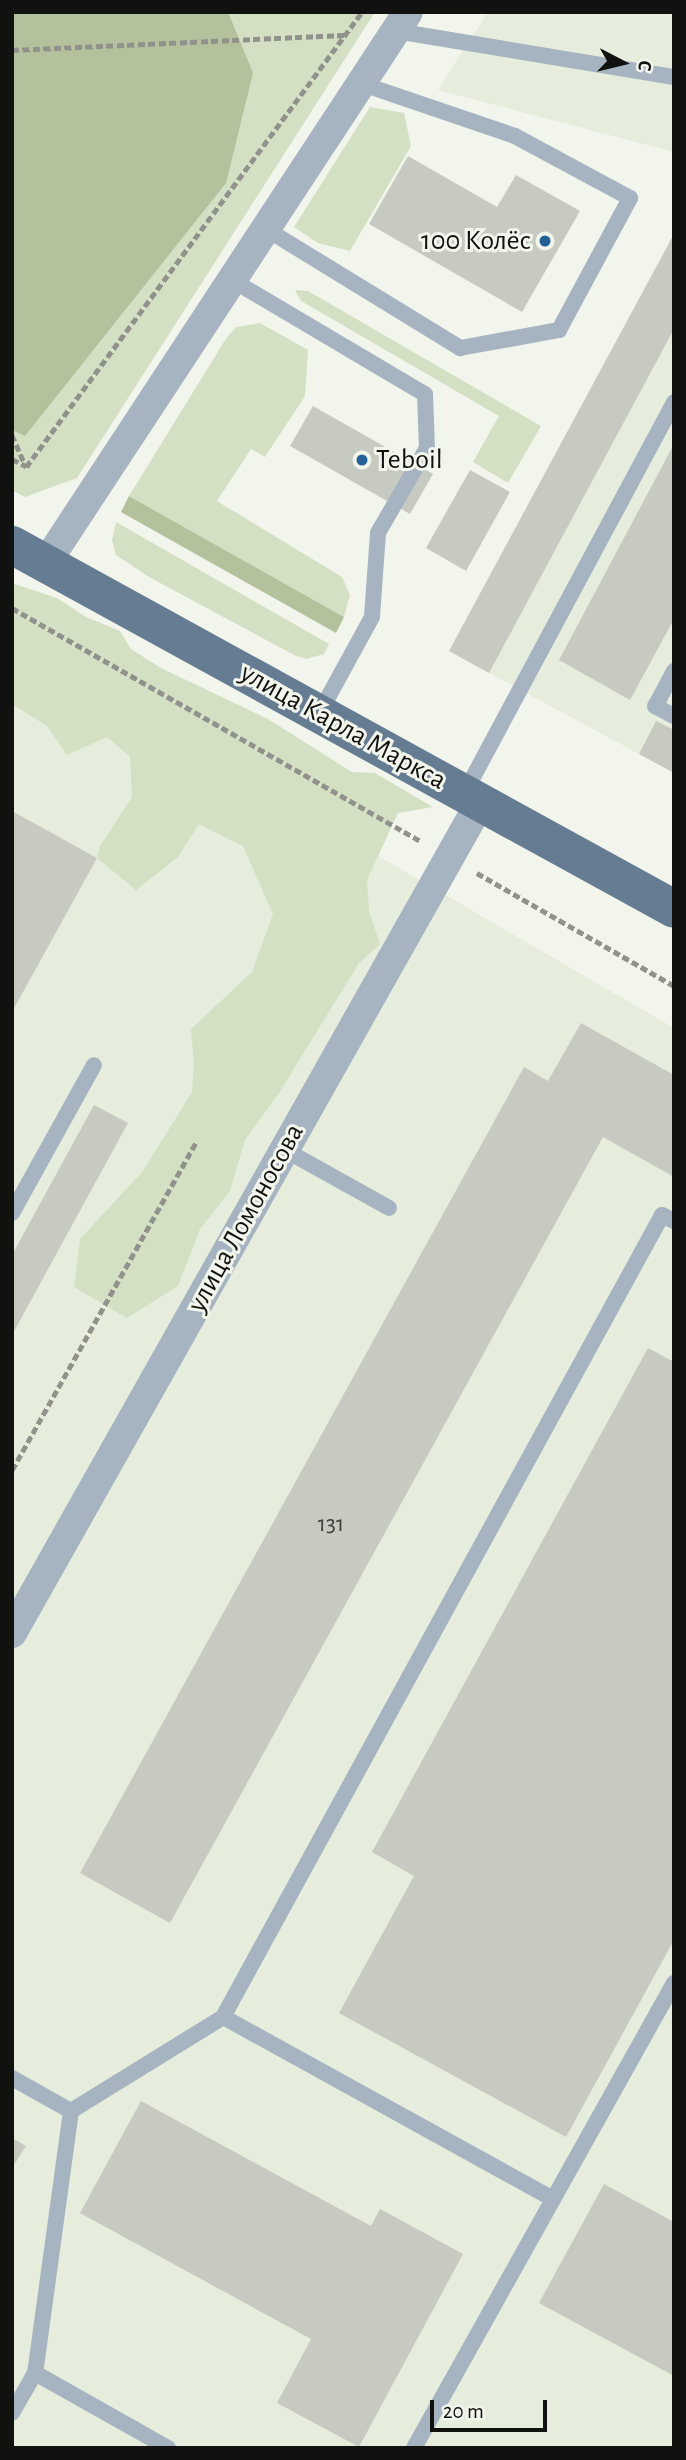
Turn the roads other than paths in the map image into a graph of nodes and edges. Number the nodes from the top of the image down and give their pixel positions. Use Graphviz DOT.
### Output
graph roads {
  1 [pos="402,21"];
  2 [pos="674,77"];
  3 [pos="362,84"];
  4 [pos="266,229"];
  5 [pos="232,280"];
  6 [pos="674,402"];
  7 [pos="12,545"];
  8 [pos="46,563"];
  9 [pos="674,671"];
  10 [pos="319,714"];
  11 [pos="674,716"];
  12 [pos="472,798"];
  13 [pos="674,909"];
  14 [pos="94,1065"];
  15 [pos="285,1150"];
  16 [pos="389,1208"];
  17 [pos="12,1213"];
  18 [pos="674,1222"];
  19 [pos="12,1633"];
  20 [pos="674,1983"];
  21 [pos="223,2017"];
  22 [pos="12,2078"];
  23 [pos="71,2111"];
  24 [pos="553,2199"];
  25 [pos="35,2373"];
  26 [pos="12,2413"];
  27 [pos="168,2448"];
  28 [pos="414,2448"];
  1 -- 2 [label="lane"];
  1 -- 3 [label="street"];
  3 -- 4 [label="street"];
  3 -- 4 [label="lane"];
  4 -- 5 [label="street"];
  5 -- 8 [label="street"];
  5 -- 10 [label="lane"];
  6 -- 12 [label="lane"];
  7 -- 8 [label="main road, улица Карла Маркса"];
  8 -- 10 [label="main road, улица Карла Маркса"];
  9 -- 11 [label="lane"];
  10 -- 12 [label="main road, улица Карла Маркса"];
  12 -- 13 [label="main road, улица Карла Маркса"];
  12 -- 15 [label="street, улица Ломоносова"];
  14 -- 17 [label="lane"];
  15 -- 16 [label="lane"];
  15 -- 19 [label="street, улица Ломоносова"];
  18 -- 21 [label="lane"];
  20 -- 24 [label="lane"];
  21 -- 23 [label="lane"];
  21 -- 24 [label="lane"];
  22 -- 23 [label="lane"];
  23 -- 25 [label="lane"];
  24 -- 28 [label="lane"];
  25 -- 26 [label="lane"];
  25 -- 27 [label="lane"];
}
